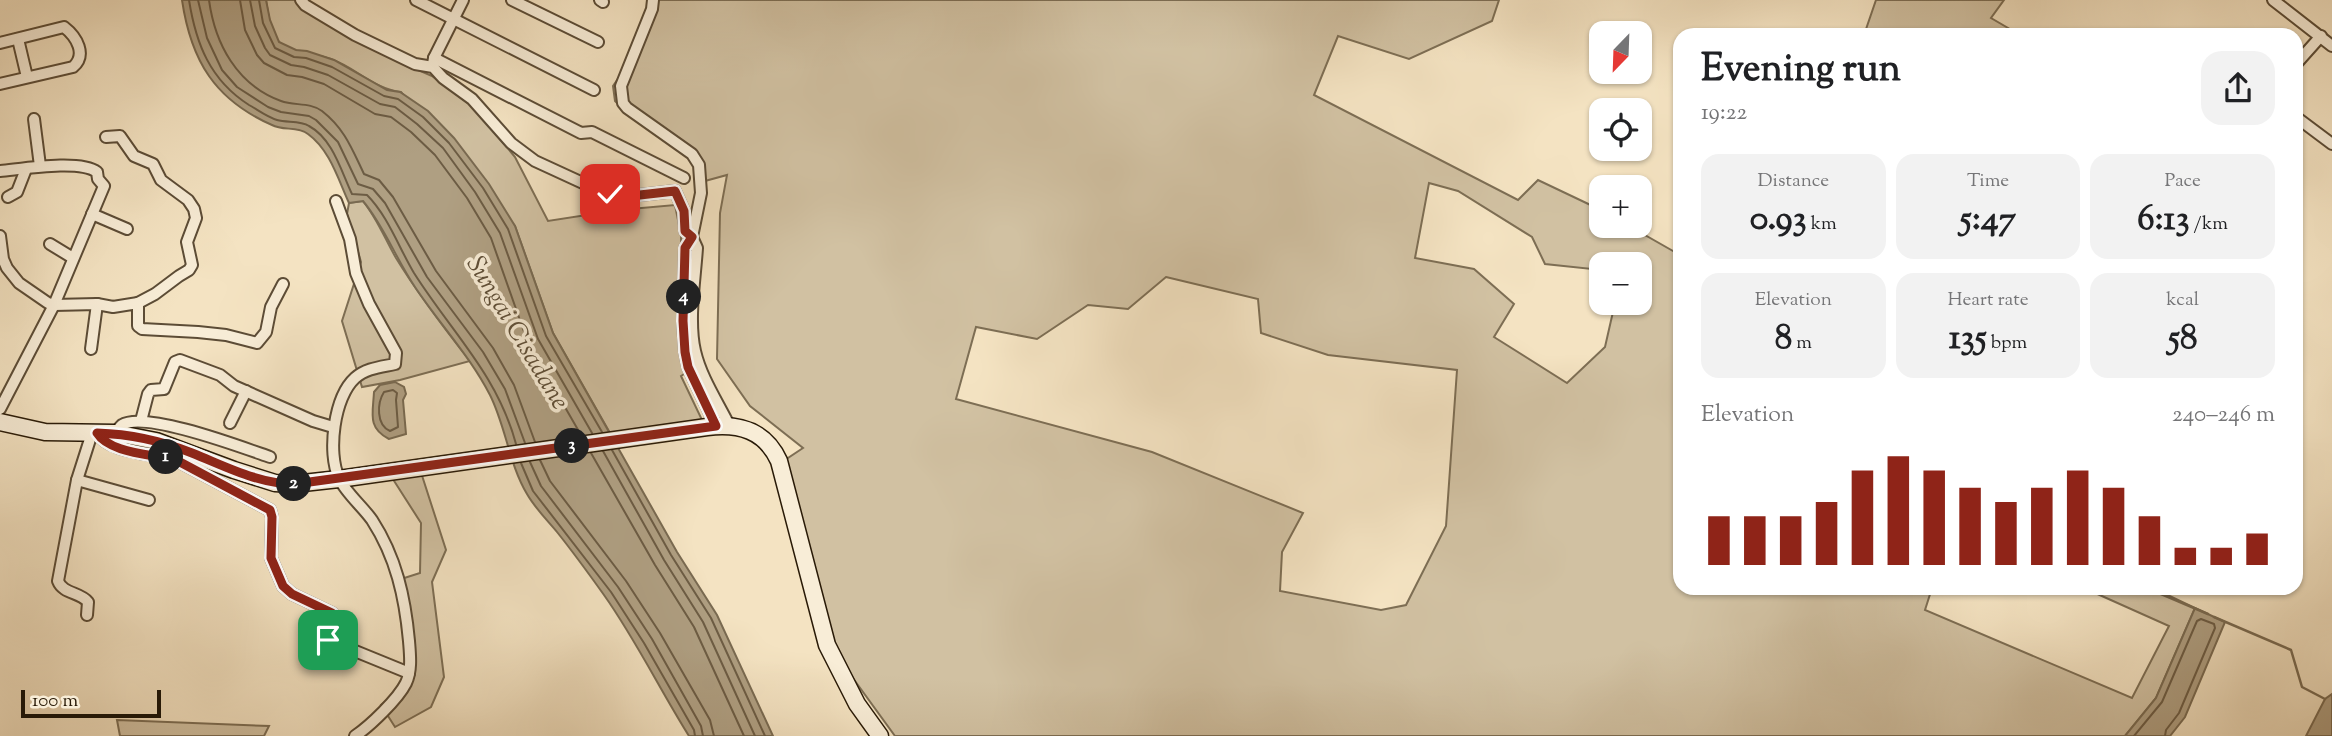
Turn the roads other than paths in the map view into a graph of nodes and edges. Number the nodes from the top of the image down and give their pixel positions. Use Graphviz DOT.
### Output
graph roads {
  1 [pos="301,0"];
  2 [pos="416,0"];
  3 [pos="463,0"];
  4 [pos="512,0"];
  5 [pos="653,0"];
  6 [pos="2273,0"];
  7 [pos="454,19"];
  8 [pos="2320,36"];
  9 [pos="18,39"];
  10 [pos="598,42"];
  11 [pos="0,43"];
  12 [pos="2332,46"];
  13 [pos="2303,56"];
  14 [pos="433,63"];
  15 [pos="27,78"];
  16 [pos="0,84"];
  17 [pos="594,90"];
  18 [pos="34,119"];
  19 [pos="2303,122"];
  20 [pos="106,137"];
  21 [pos="2332,144"];
  22 [pos="40,166"];
  23 [pos="26,169"];
  24 [pos="0,171"];
  25 [pos="684,178"];
  26 [pos="8,197"];
  27 [pos="336,201"];
  28 [pos="92,214"];
  29 [pos="127,229"];
  30 [pos="0,236"];
  31 [pos="692,237"];
  32 [pos="50,244"];
  33 [pos="73,258"];
  34 [pos="1,259"];
  35 [pos="283,284"];
  36 [pos="138,303"];
  37 [pos="97,304"];
  38 [pos="54,305"];
  39 [pos="91,349"];
  40 [pos="246,391"];
  41 [pos="0,409"];
  42 [pos="141,421"];
  43 [pos="0,422"];
  44 [pos="230,423"];
  45 [pos="717,426"];
  46 [pos="333,427"];
  47 [pos="95,433"];
  48 [pos="115,433"];
  49 [pos="270,457"];
  50 [pos="339,479"];
  51 [pos="77,480"];
  52 [pos="149,500"];
  53 [pos="88,615"];
  54 [pos="409,673"];
  55 [pos="355,736"];
  56 [pos="880,736"];
  1 -- 14 [label="street"];
  2 -- 7 [label="street"];
  3 -- 7 [label="street"];
  4 -- 10 [label="street"];
  5 -- 31 [label="street"];
  6 -- 8 [label="street"];
  7 -- 14 [label="street"];
  7 -- 17 [label="street"];
  8 -- 12 [label="street"];
  8 -- 13 [label="street"];
  9 -- 11 [label="street"];
  9 -- 15 [label="street"];
  9 -- 15 [label="street"];
  14 -- 25 [label="street"];
  14 -- 31 [label="street"];
  15 -- 16 [label="street"];
  18 -- 22 [label="street"];
  19 -- 21 [label="street"];
  20 -- 36 [label="street"];
  22 -- 23 [label="street"];
  22 -- 28 [label="street"];
  23 -- 24 [label="street"];
  23 -- 26 [label="street"];
  27 -- 46 [label="street"];
  28 -- 29 [label="street"];
  28 -- 33 [label="street"];
  30 -- 34 [label="street"];
  31 -- 45 [label="street"];
  32 -- 33 [label="street"];
  33 -- 38 [label="street"];
  34 -- 38 [label="street"];
  35 -- 36 [label="street"];
  36 -- 37 [label="street"];
  37 -- 38 [label="street"];
  37 -- 39 [label="street"];
  38 -- 41 [label="street"];
  40 -- 42 [label="street"];
  40 -- 44 [label="street"];
  40 -- 46 [label="street"];
  42 -- 48 [label="street"];
  42 -- 49 [label="street"];
  43 -- 47 [label="main road"];
  45 -- 50 [label="main road"];
  45 -- 56 [label="main road"];
  46 -- 50 [label="street"];
  47 -- 48 [label="main road"];
  47 -- 51 [label="street"];
  47 -- 54 [label="street"];
  48 -- 50 [label="main road"];
  50 -- 54 [label="street"];
  51 -- 52 [label="street"];
  51 -- 53 [label="street"];
  54 -- 55 [label="street"];
}
